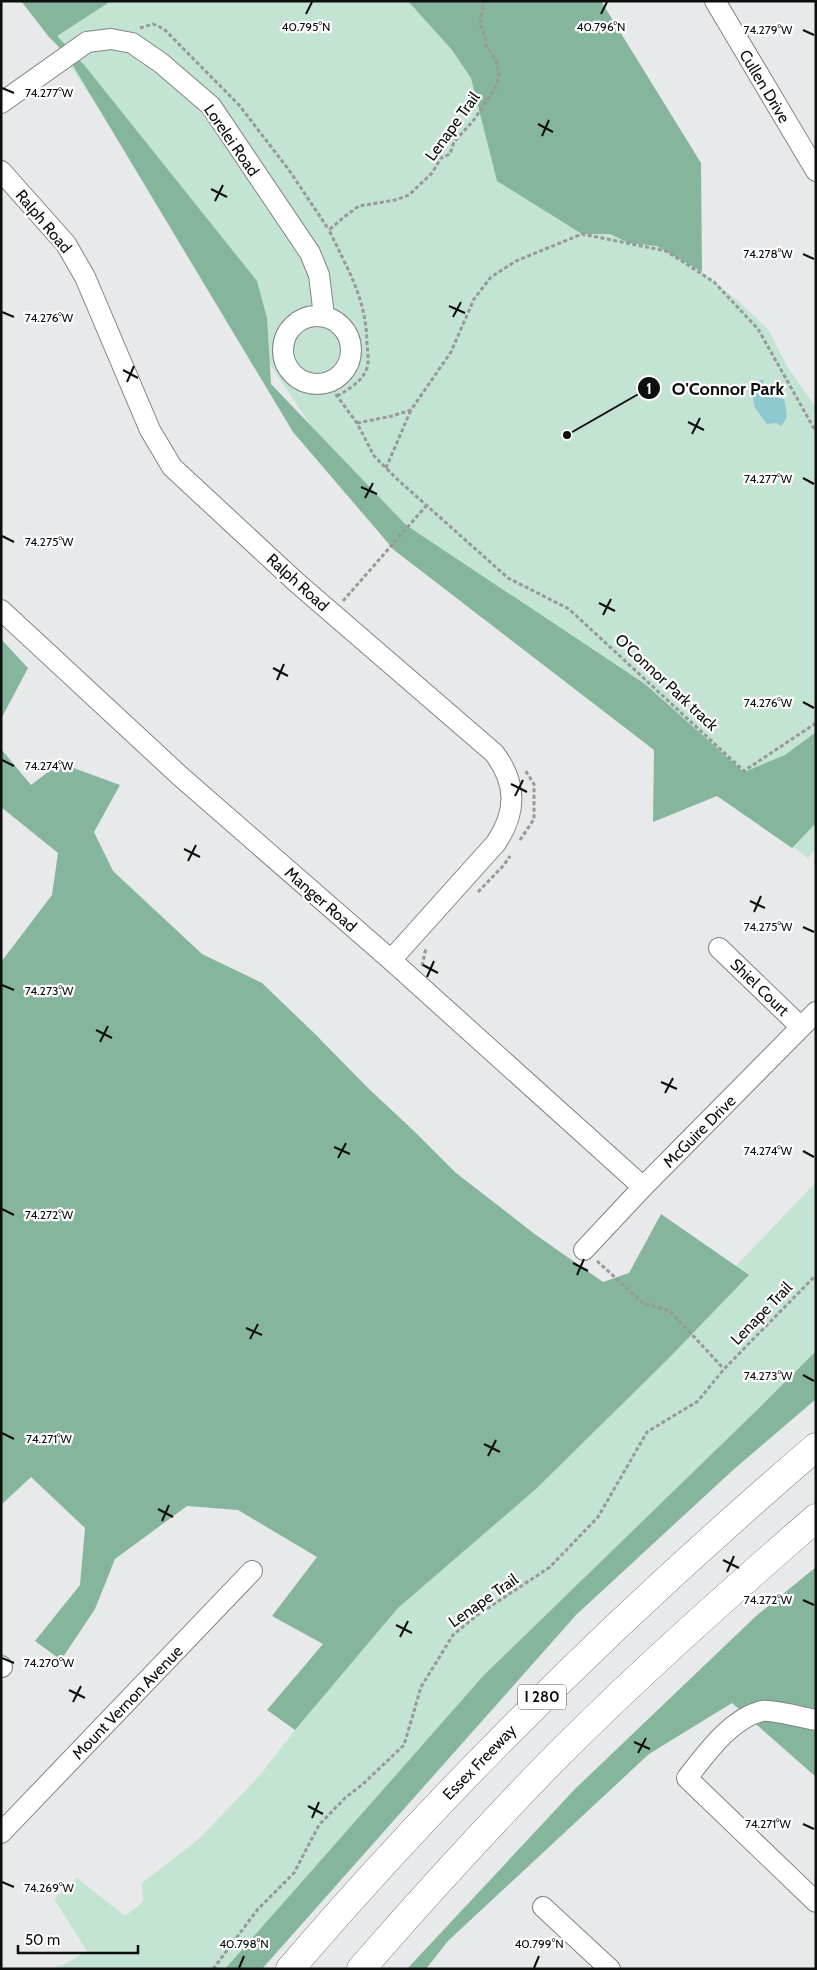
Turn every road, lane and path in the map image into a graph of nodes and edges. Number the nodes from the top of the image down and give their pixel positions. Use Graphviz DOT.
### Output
graph roads {
  1 [pos="484,1"];
  2 [pos="715,1"];
  3 [pos="1,103"];
  4 [pos="1,170"];
  5 [pos="816,171"];
  6 [pos="324,316"];
  7 [pos="334,389"];
  8 [pos="411,410"];
  9 [pos="356,423"];
  10 [pos="816,432"];
  11 [pos="386,468"];
  12 [pos="1,610"];
  13 [pos="816,723"];
  14 [pos="719,948"];
  15 [pos="391,960"];
  16 [pos="816,1012"];
  17 [pos="801,1027"];
  18 [pos="643,1187"];
  19 [pos="584,1250"];
  20 [pos="816,1275"];
  21 [pos="724,1369"];
  22 [pos="816,1447"];
  23 [pos="816,1518"];
  24 [pos="252,1571"];
  25 [pos="816,1720"];
  26 [pos="1,1833"];
  27 [pos="816,1902"];
  28 [pos="543,1907"];
  29 [pos="213,1969"];
  30 [pos="290,1969"];
  31 [pos="361,1969"];
  32 [pos="610,1969"];
  1 -- 7 [label="path, Lenape Trail"];
  2 -- 5 [label="street, Cullen Drive"];
  3 -- 6 [label="street, Lorelei Road"];
  4 -- 15 [label="street, Ralph Road"];
  6 -- 7 [label="street"];
  6 -- 7 [label="street"];
  7 -- 9 [label="path, O'Connor Park track"];
  8 -- 9 [label="path"];
  8 -- 10 [label="path"];
  8 -- 11 [label="path"];
  9 -- 11 [label="path, O'Connor Park track"];
  11 -- 13 [label="path, O'Connor Park track"];
  12 -- 15 [label="street, Manger Road"];
  14 -- 17 [label="street, Shiel Court"];
  15 -- 18 [label="street, Manger Road"];
  16 -- 17 [label="street, McGuire Drive"];
  17 -- 18 [label="street, McGuire Drive"];
  18 -- 19 [label="street, McGuire Drive"];
  19 -- 21 [label="path"];
  20 -- 21 [label="path, Lenape Trail"];
  21 -- 29 [label="path, Lenape Trail"];
  22 -- 30 [label="highway, Essex Freeway / I 280"];
  23 -- 31 [label="highway"];
  24 -- 26 [label="street, Mount Vernon Avenue"];
  25 -- 27 [label="street"];
  28 -- 32 [label="street"];
}
